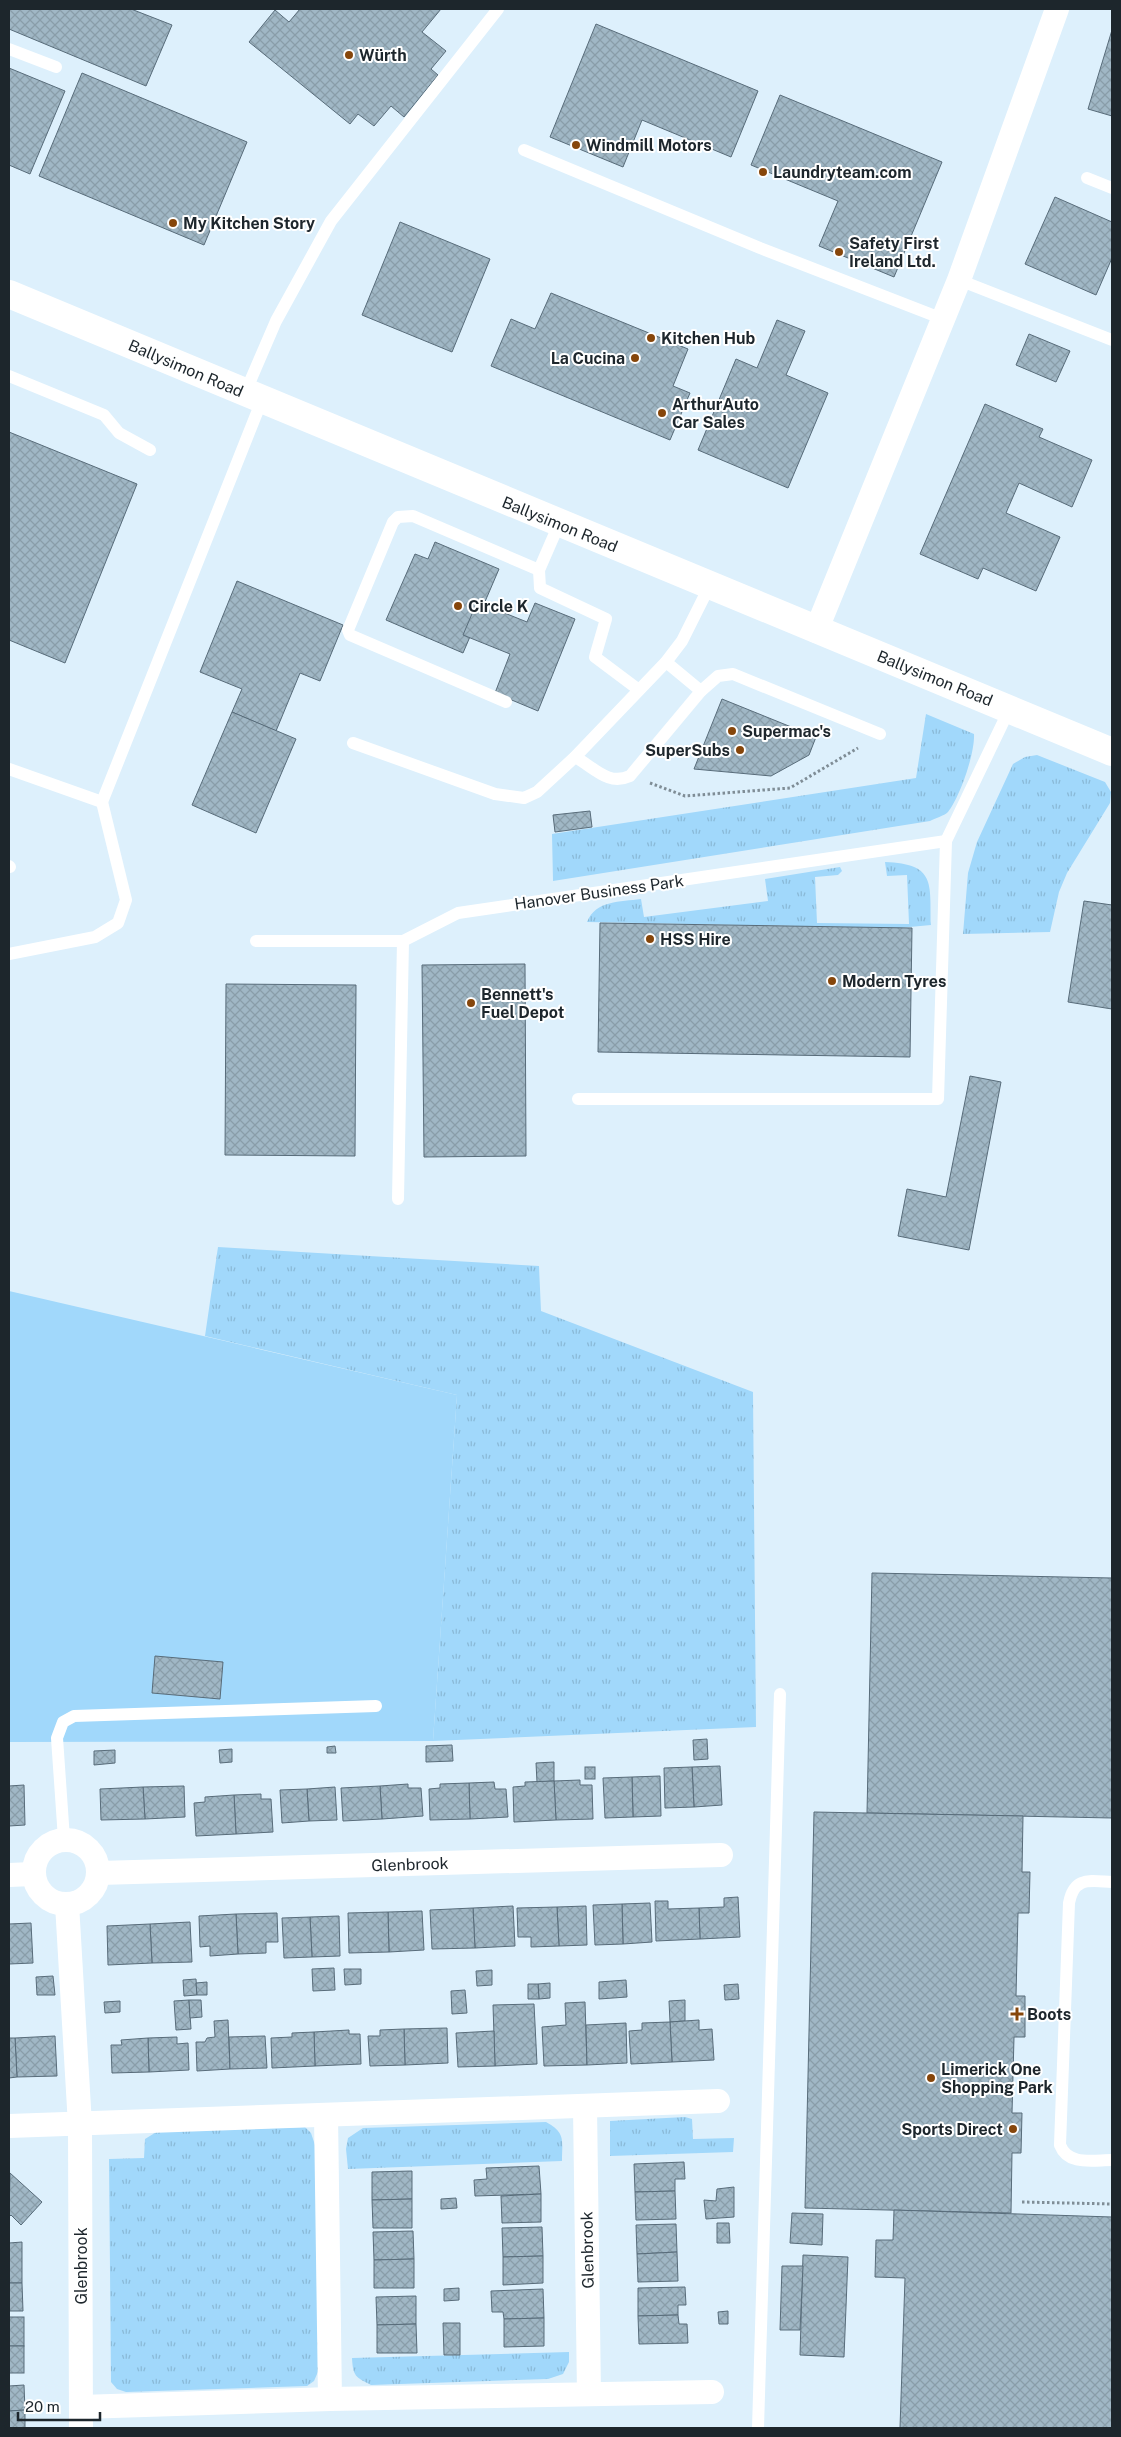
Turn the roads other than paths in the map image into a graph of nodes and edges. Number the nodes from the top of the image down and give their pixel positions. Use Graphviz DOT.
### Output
graph roads {
  1 [pos="498,9"];
  2 [pos="1057,9"];
  3 [pos="9,49"];
  4 [pos="56,67"];
  5 [pos="524,150"];
  6 [pos="1087,178"];
  7 [pos="1112,188"];
  8 [pos="959,280"];
  9 [pos="9,294"];
  10 [pos="942,319"];
  11 [pos="1112,340"];
  12 [pos="9,376"];
  13 [pos="254,396"];
  14 [pos="150,450"];
  15 [pos="559,524"];
  16 [pos="539,570"];
  17 [pos="710,585"];
  18 [pos="816,631"];
  19 [pos="666,662"];
  20 [pos="640,690"];
  21 [pos="700,691"];
  22 [pos="506,702"];
  23 [pos="1010,708"];
  24 [pos="880,734"];
  25 [pos="353,743"];
  26 [pos="1112,752"];
  27 [pos="576,757"];
  28 [pos="9,769"];
  29 [pos="102,802"];
  30 [pos="946,841"];
  31 [pos="256,941"];
  32 [pos="403,941"];
  33 [pos="9,954"];
  34 [pos="578,1099"];
  35 [pos="398,1199"];
  36 [pos="780,1694"];
  37 [pos="376,1706"];
  38 [pos="64,1839"];
  39 [pos="721,1855"];
  40 [pos="99,1873"];
  41 [pos="33,1874"];
  42 [pos="9,1875"];
  43 [pos="1112,1882"];
  44 [pos="68,1904"];
  45 [pos="718,2102"];
  46 [pos="585,2107"];
  47 [pos="326,2115"];
  48 [pos="80,2125"];
  49 [pos="9,2126"];
  50 [pos="1112,2160"];
  51 [pos="712,2392"];
  52 [pos="589,2394"];
  53 [pos="330,2399"];
  54 [pos="81,2418"];
  55 [pos="758,2428"];
  1 -- 13 [label="lane"];
  2 -- 8 [label="street"];
  3 -- 4 [label="lane"];
  5 -- 10 [label="lane"];
  6 -- 7 [label="lane"];
  8 -- 10 [label="street"];
  8 -- 11 [label="lane"];
  9 -- 13 [label="main road, Ballysimon Road"];
  10 -- 18 [label="street"];
  12 -- 14 [label="lane"];
  13 -- 15 [label="main road, Ballysimon Road"];
  13 -- 29 [label="lane"];
  15 -- 16 [label="lane"];
  15 -- 17 [label="main road, Ballysimon Road"];
  16 -- 20 [label="lane"];
  16 -- 22 [label="lane"];
  17 -- 18 [label="main road, Ballysimon Road"];
  17 -- 19 [label="lane"];
  18 -- 23 [label="main road, Ballysimon Road"];
  19 -- 20 [label="lane"];
  19 -- 21 [label="lane"];
  20 -- 27 [label="lane"];
  21 -- 24 [label="lane"];
  21 -- 27 [label="lane"];
  23 -- 26 [label="main road, Ballysimon Road"];
  23 -- 30 [label="lane"];
  25 -- 27 [label="lane"];
  28 -- 29 [label="lane"];
  29 -- 33 [label="lane"];
  30 -- 32 [label="lane, Hanover Business Park"];
  30 -- 34 [label="lane"];
  31 -- 32 [label="lane, Hanover Business Park"];
  32 -- 35 [label="lane"];
  36 -- 55 [label="lane"];
  37 -- 38 [label="lane"];
  38 -- 40 [label="street"];
  38 -- 41 [label="street"];
  39 -- 40 [label="street, Glenbrook"];
  40 -- 44 [label="street"];
  41 -- 42 [label="street"];
  41 -- 44 [label="street"];
  43 -- 50 [label="lane"];
  44 -- 48 [label="street, Glenbrook"];
  45 -- 46 [label="street"];
  46 -- 47 [label="street"];
  46 -- 52 [label="street, Glenbrook"];
  47 -- 48 [label="street"];
  47 -- 53 [label="street"];
  48 -- 49 [label="street"];
  48 -- 54 [label="street, Glenbrook"];
  51 -- 52 [label="street, Glenbrook"];
  52 -- 53 [label="street, Glenbrook"];
  53 -- 54 [label="street, Glenbrook"];
}
